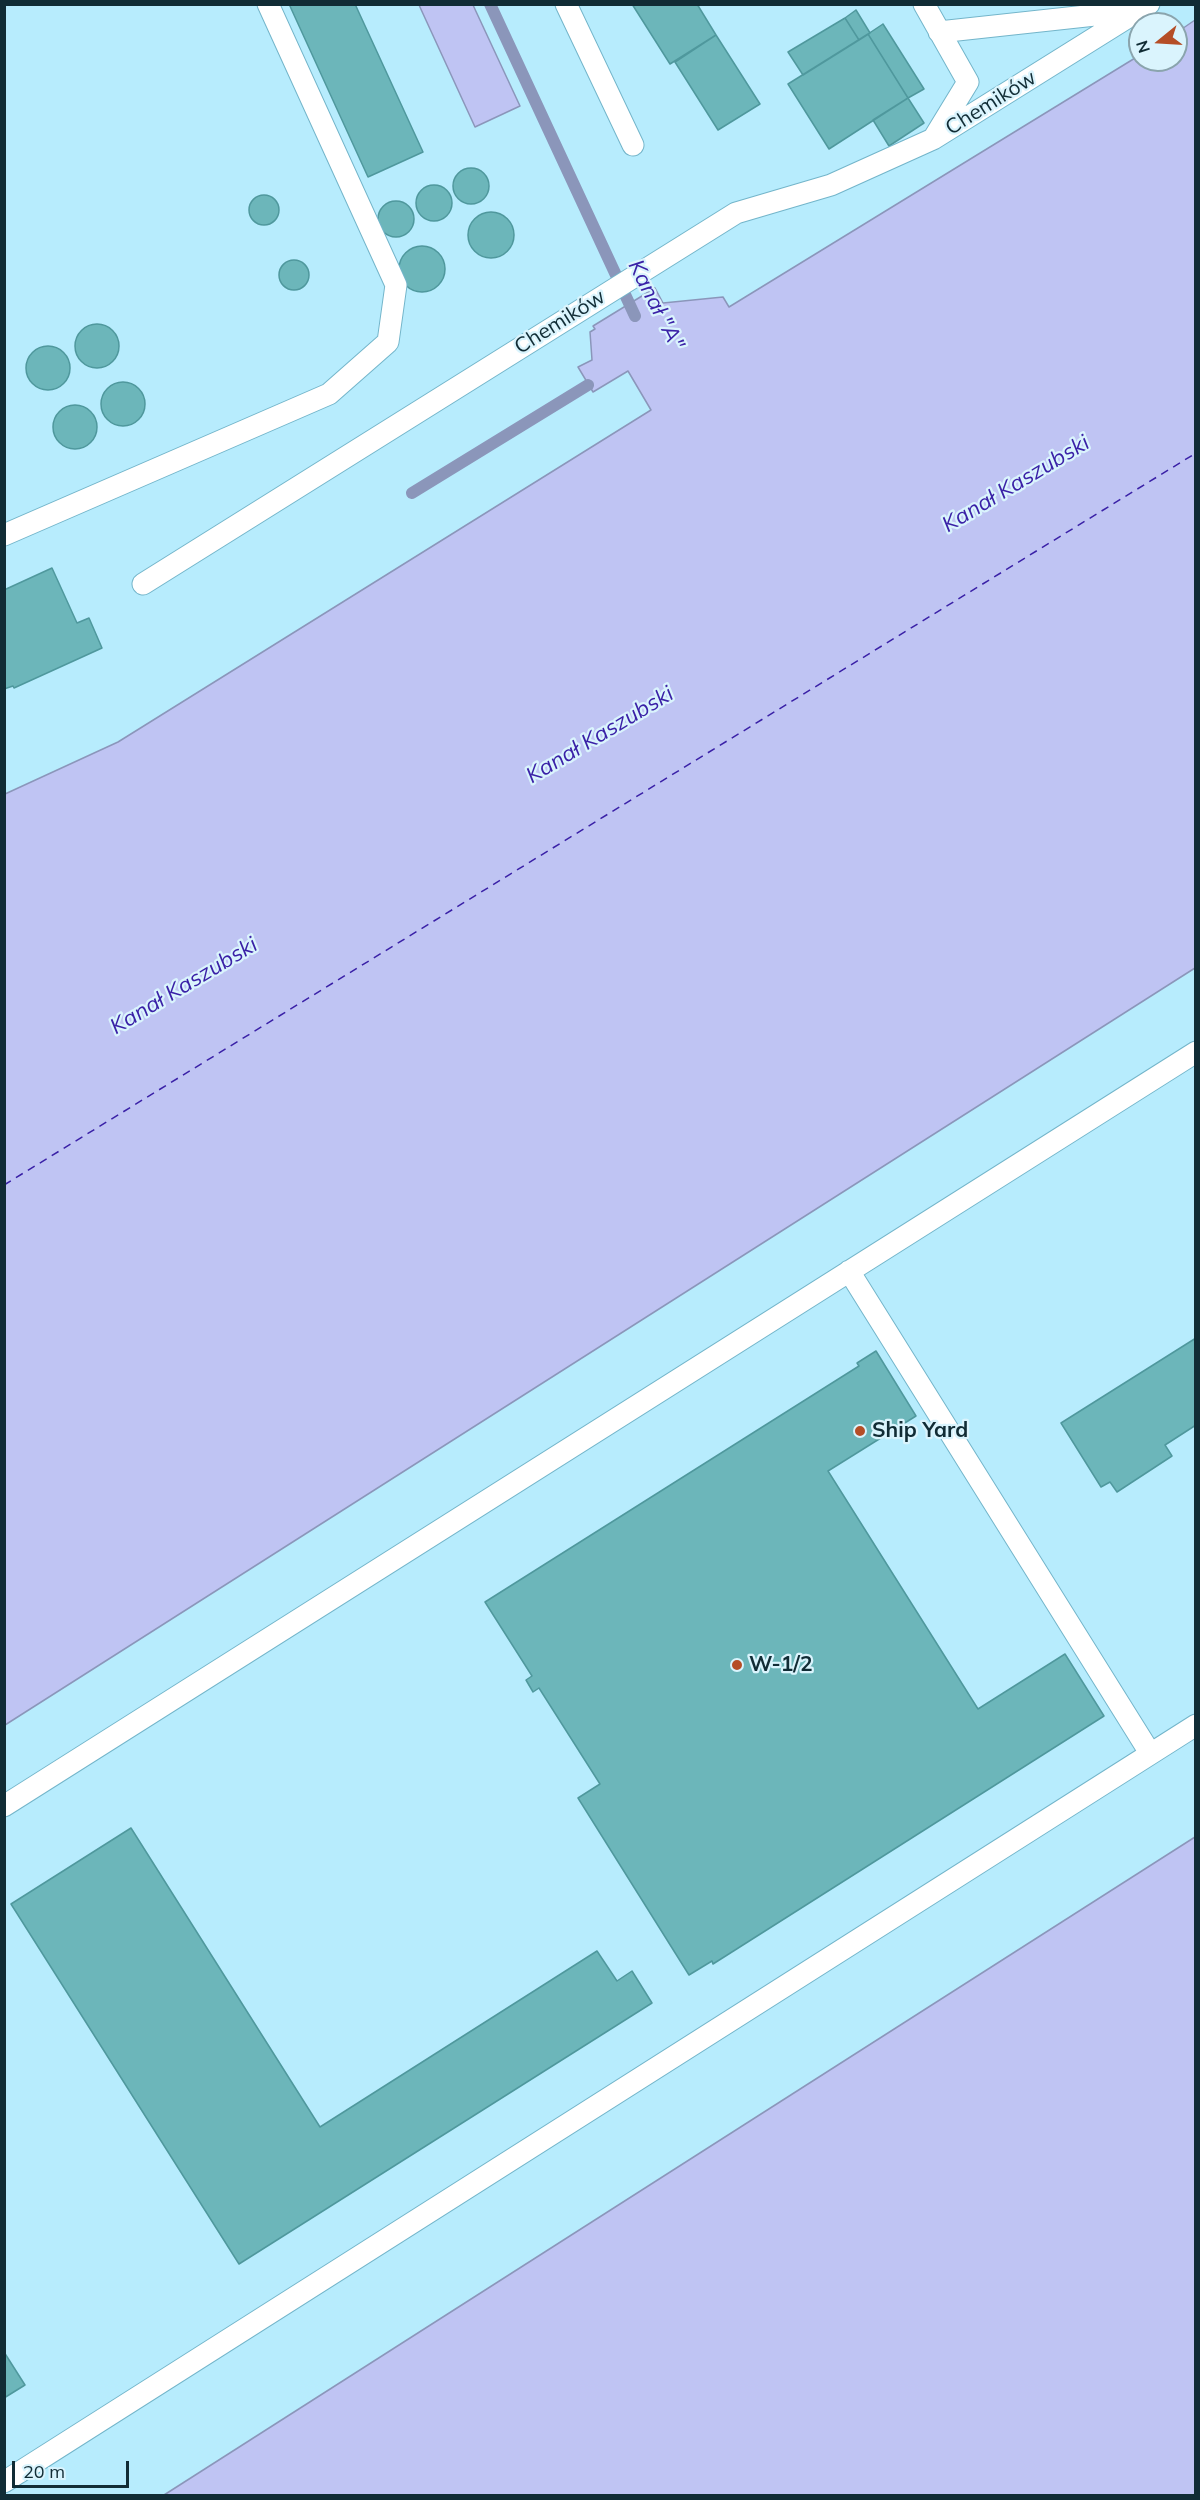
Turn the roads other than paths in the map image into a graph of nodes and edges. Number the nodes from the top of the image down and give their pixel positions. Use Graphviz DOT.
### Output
graph roads {
  1 [pos="268,4"];
  2 [pos="566,4"];
  3 [pos="924,4"];
  4 [pos="1144,8"];
  5 [pos="939,32"];
  6 [pos="933,139"];
  7 [pos="633,145"];
  8 [pos="4,535"];
  9 [pos="143,584"];
  10 [pos="1196,1052"];
  11 [pos="849,1271"];
  12 [pos="1196,1725"];
  13 [pos="1150,1753"];
  14 [pos="4,1806"];
  15 [pos="4,2482"];
  1 -- 8 [label="lane"];
  2 -- 7 [label="lane"];
  3 -- 5 [label="lane"];
  4 -- 5 [label="lane"];
  4 -- 6 [label="lane, Chemików"];
  5 -- 6 [label="lane"];
  6 -- 9 [label="lane, Chemików"];
  10 -- 11 [label="lane"];
  11 -- 13 [label="lane"];
  11 -- 14 [label="lane"];
  12 -- 13 [label="lane"];
  13 -- 15 [label="lane"];
}
